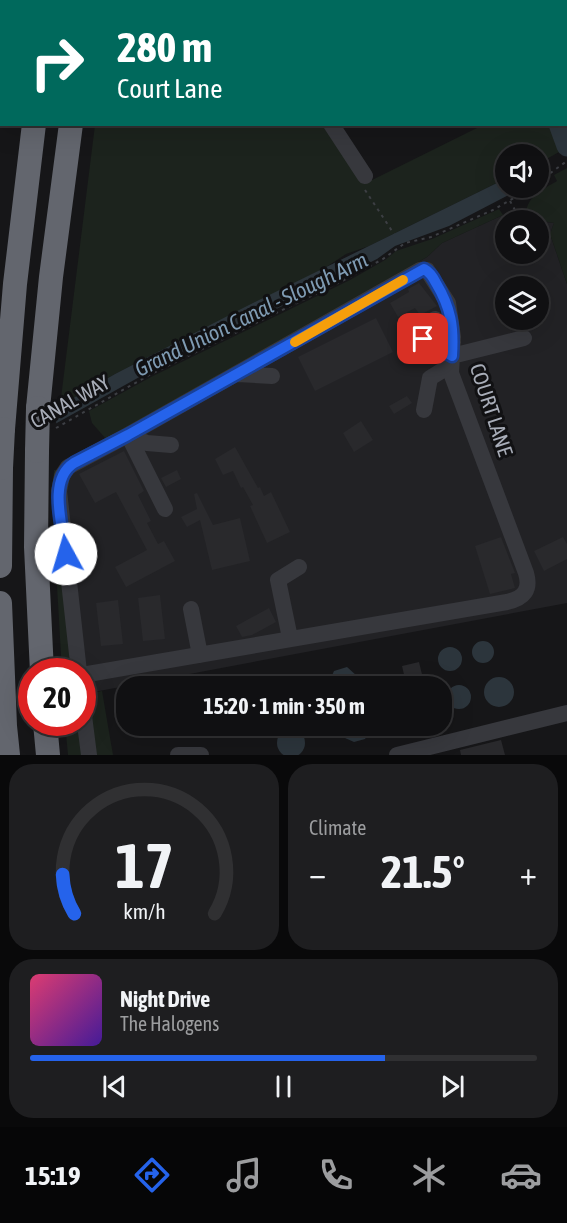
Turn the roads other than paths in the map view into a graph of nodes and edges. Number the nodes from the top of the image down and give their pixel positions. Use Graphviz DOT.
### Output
graph roads {
  1 [pos="34,126"];
  2 [pos="71,126"];
  3 [pos="332,126"];
  4 [pos="365,176"];
  5 [pos="435,319"];
  6 [pos="524,338"];
  7 [pos="423,339"];
  8 [pos="452,354"];
  9 [pos="238,374"];
  10 [pos="272,376"];
  11 [pos="424,410"];
  12 [pos="128,435"];
  13 [pos="171,445"];
  14 [pos="1,468"];
  15 [pos="165,509"];
  16 [pos="0,566"];
  17 [pos="298,567"];
  18 [pos="0,603"];
  19 [pos="191,609"];
  20 [pos="290,638"];
  21 [pos="200,655"];
  22 [pos="41,658"];
  23 [pos="77,658"];
  24 [pos="96,673"];
  25 [pos="567,714"];
  26 [pos="46,736"];
  27 [pos="87,736"];
  28 [pos="436,750"];
  29 [pos="8,755"];
  30 [pos="48,755"];
  31 [pos="89,755"];
  32 [pos="178,755"];
  33 [pos="201,755"];
  34 [pos="397,755"];
  1 -- 14 [label="highway, bridge"];
  2 -- 22 [label="highway, bridge"];
  3 -- 4 [label="street"];
  5 -- 8 [label="street"];
  6 -- 8 [label="street"];
  7 -- 8 [label="street"];
  8 -- 9 [label="street, COURT LANE"];
  8 -- 11 [label="street"];
  8 -- 20 [label="street, COURT LANE"];
  9 -- 10 [label="street"];
  9 -- 12 [label="street, COURT LANE"];
  12 -- 13 [label="street"];
  12 -- 15 [label="street"];
  12 -- 23 [label="street, COURT LANE"];
  14 -- 16 [label="highway"];
  17 -- 20 [label="street"];
  18 -- 29 [label="highway"];
  19 -- 21 [label="street"];
  20 -- 21 [label="street, COURT LANE"];
  21 -- 24 [label="street, COURT LANE"];
  25 -- 28 [label="street"];
  26 -- 30 [label="highway"];
  27 -- 31 [label="street"];
  28 -- 34 [label="street"];
  32 -- 33 [label="street"];
}
